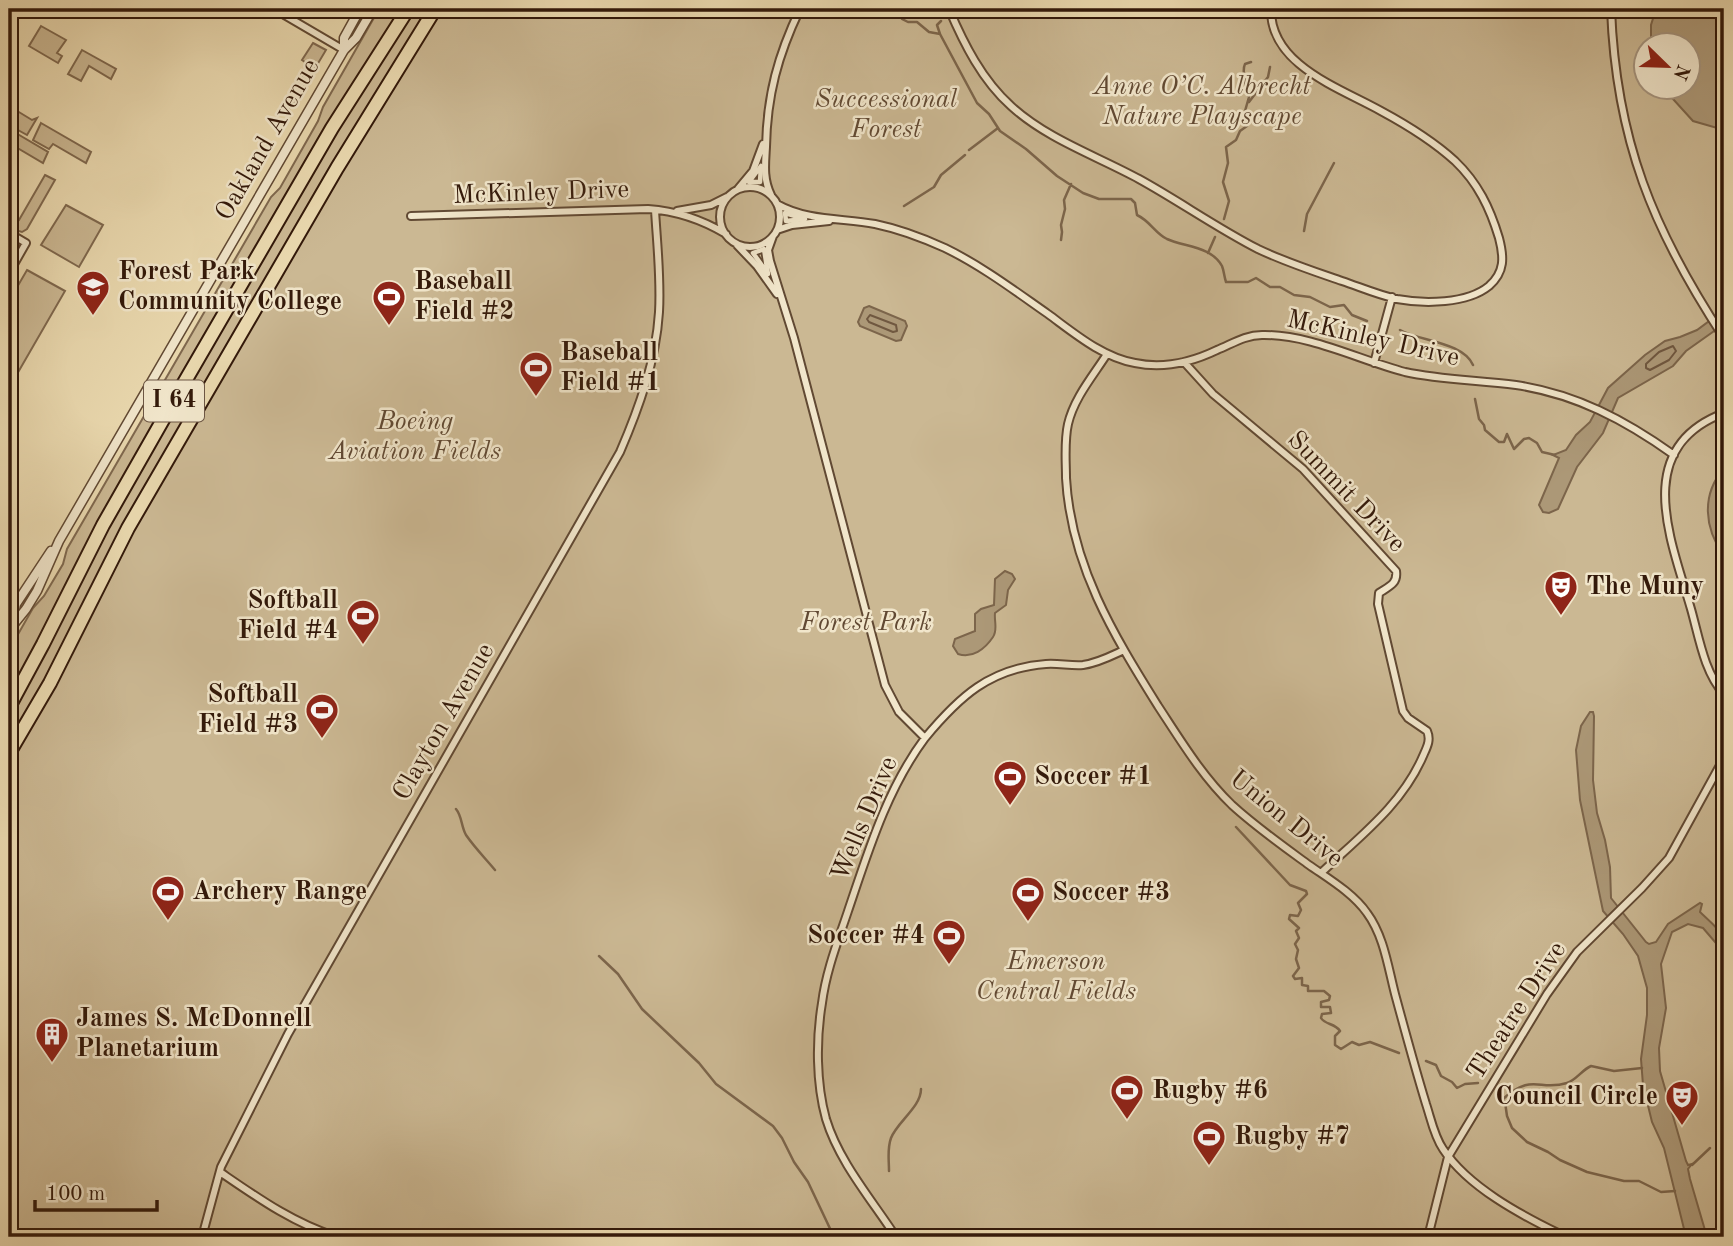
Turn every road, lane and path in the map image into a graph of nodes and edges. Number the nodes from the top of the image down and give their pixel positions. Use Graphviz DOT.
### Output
graph roads {
  1 [pos="274,9"];
  2 [pos="360,9"];
  3 [pos="373,9"];
  4 [pos="435,9"];
  5 [pos="800,9"];
  6 [pos="949,9"];
  7 [pos="1271,9"];
  8 [pos="1611,9"];
  9 [pos="407,10"];
  10 [pos="344,51"];
  11 [pos="766,135"];
  12 [pos="738,189"];
  13 [pos="771,195"];
  14 [pos="729,196"];
  15 [pos="777,204"];
  16 [pos="655,209"];
  17 [pos="672,211"];
  18 [pos="411,216"];
  19 [pos="838,220"];
  20 [pos="9,233"];
  21 [pos="775,233"];
  22 [pos="729,237"];
  23 [pos="765,262"];
  24 [pos="9,273"];
  25 [pos="1392,297"];
  26 [pos="780,298"];
  27 [pos="1724,338"];
  28 [pos="1107,354"];
  29 [pos="1184,362"];
  30 [pos="1374,363"];
  31 [pos="1724,413"];
  32 [pos="1674,454"];
  33 [pos="10,625"];
  34 [pos="1124,650"];
  35 [pos="1724,694"];
  36 [pos="9,706"];
  37 [pos="925,738"];
  38 [pos="9,753"];
  39 [pos="1724,758"];
  40 [pos="1321,873"];
  41 [pos="1448,1157"];
  42 [pos="220,1172"];
  43 [pos="1560,1234"];
  44 [pos="202,1237"];
  45 [pos="337,1237"];
  46 [pos="896,1237"];
  47 [pos="1428,1237"];
  48 [pos="1513,1237"];
  49 [pos="1580,1237"];
  1 -- 10 [label="street"];
  2 -- 10 [label="street, Oakland Avenue"];
  3 -- 10 [label="street, Oakland Avenue"];
  4 -- 38 [label="highway, I 64"];
  5 -- 11 [label="street"];
  6 -- 25 [label="street"];
  7 -- 25 [label="street"];
  8 -- 27 [label="street"];
  9 -- 36 [label="highway, I 64"];
  10 -- 33 [label="street, Oakland Avenue"];
  11 -- 12 [label="street"];
  11 -- 13 [label="street"];
  12 -- 13 [label="street"];
  12 -- 14 [label="street"];
  13 -- 15 [label="street"];
  14 -- 17 [label="street, McKinley Drive"];
  14 -- 22 [label="street"];
  15 -- 19 [label="street, McKinley Drive"];
  15 -- 21 [label="street"];
  16 -- 17 [label="street, McKinley Drive"];
  16 -- 18 [label="street, McKinley Drive"];
  16 -- 42 [label="street, Clayton Avenue"];
  17 -- 22 [label="street, McKinley Drive"];
  19 -- 21 [label="street, McKinley Drive"];
  19 -- 28 [label="street, McKinley Drive"];
  20 -- 24 [label="street"];
  21 -- 22 [label="street"];
  21 -- 26 [label="street, Wells Drive"];
  22 -- 26 [label="street, Wells Drive"];
  23 -- 23 [label="street"];
  25 -- 30 [label="street"];
  26 -- 37 [label="street, Wells Drive"];
  28 -- 29 [label="street, McKinley Drive"];
  28 -- 34 [label="street, Union Drive"];
  29 -- 30 [label="street, McKinley Drive"];
  29 -- 40 [label="street, Summit Drive"];
  30 -- 32 [label="street, McKinley Drive"];
  31 -- 32 [label="street"];
  32 -- 35 [label="street"];
  34 -- 37 [label="street"];
  34 -- 40 [label="street, Union Drive"];
  37 -- 46 [label="street, Wells Drive"];
  39 -- 41 [label="street, Theatre Drive"];
  40 -- 41 [label="street, Union Drive"];
  41 -- 43 [label="street, Union Drive"];
  41 -- 47 [label="street, Theatre Drive"];
  42 -- 44 [label="street, Clayton Avenue"];
  42 -- 45 [label="street"];
  43 -- 48 [label="street"];
  43 -- 49 [label="street"];
}
